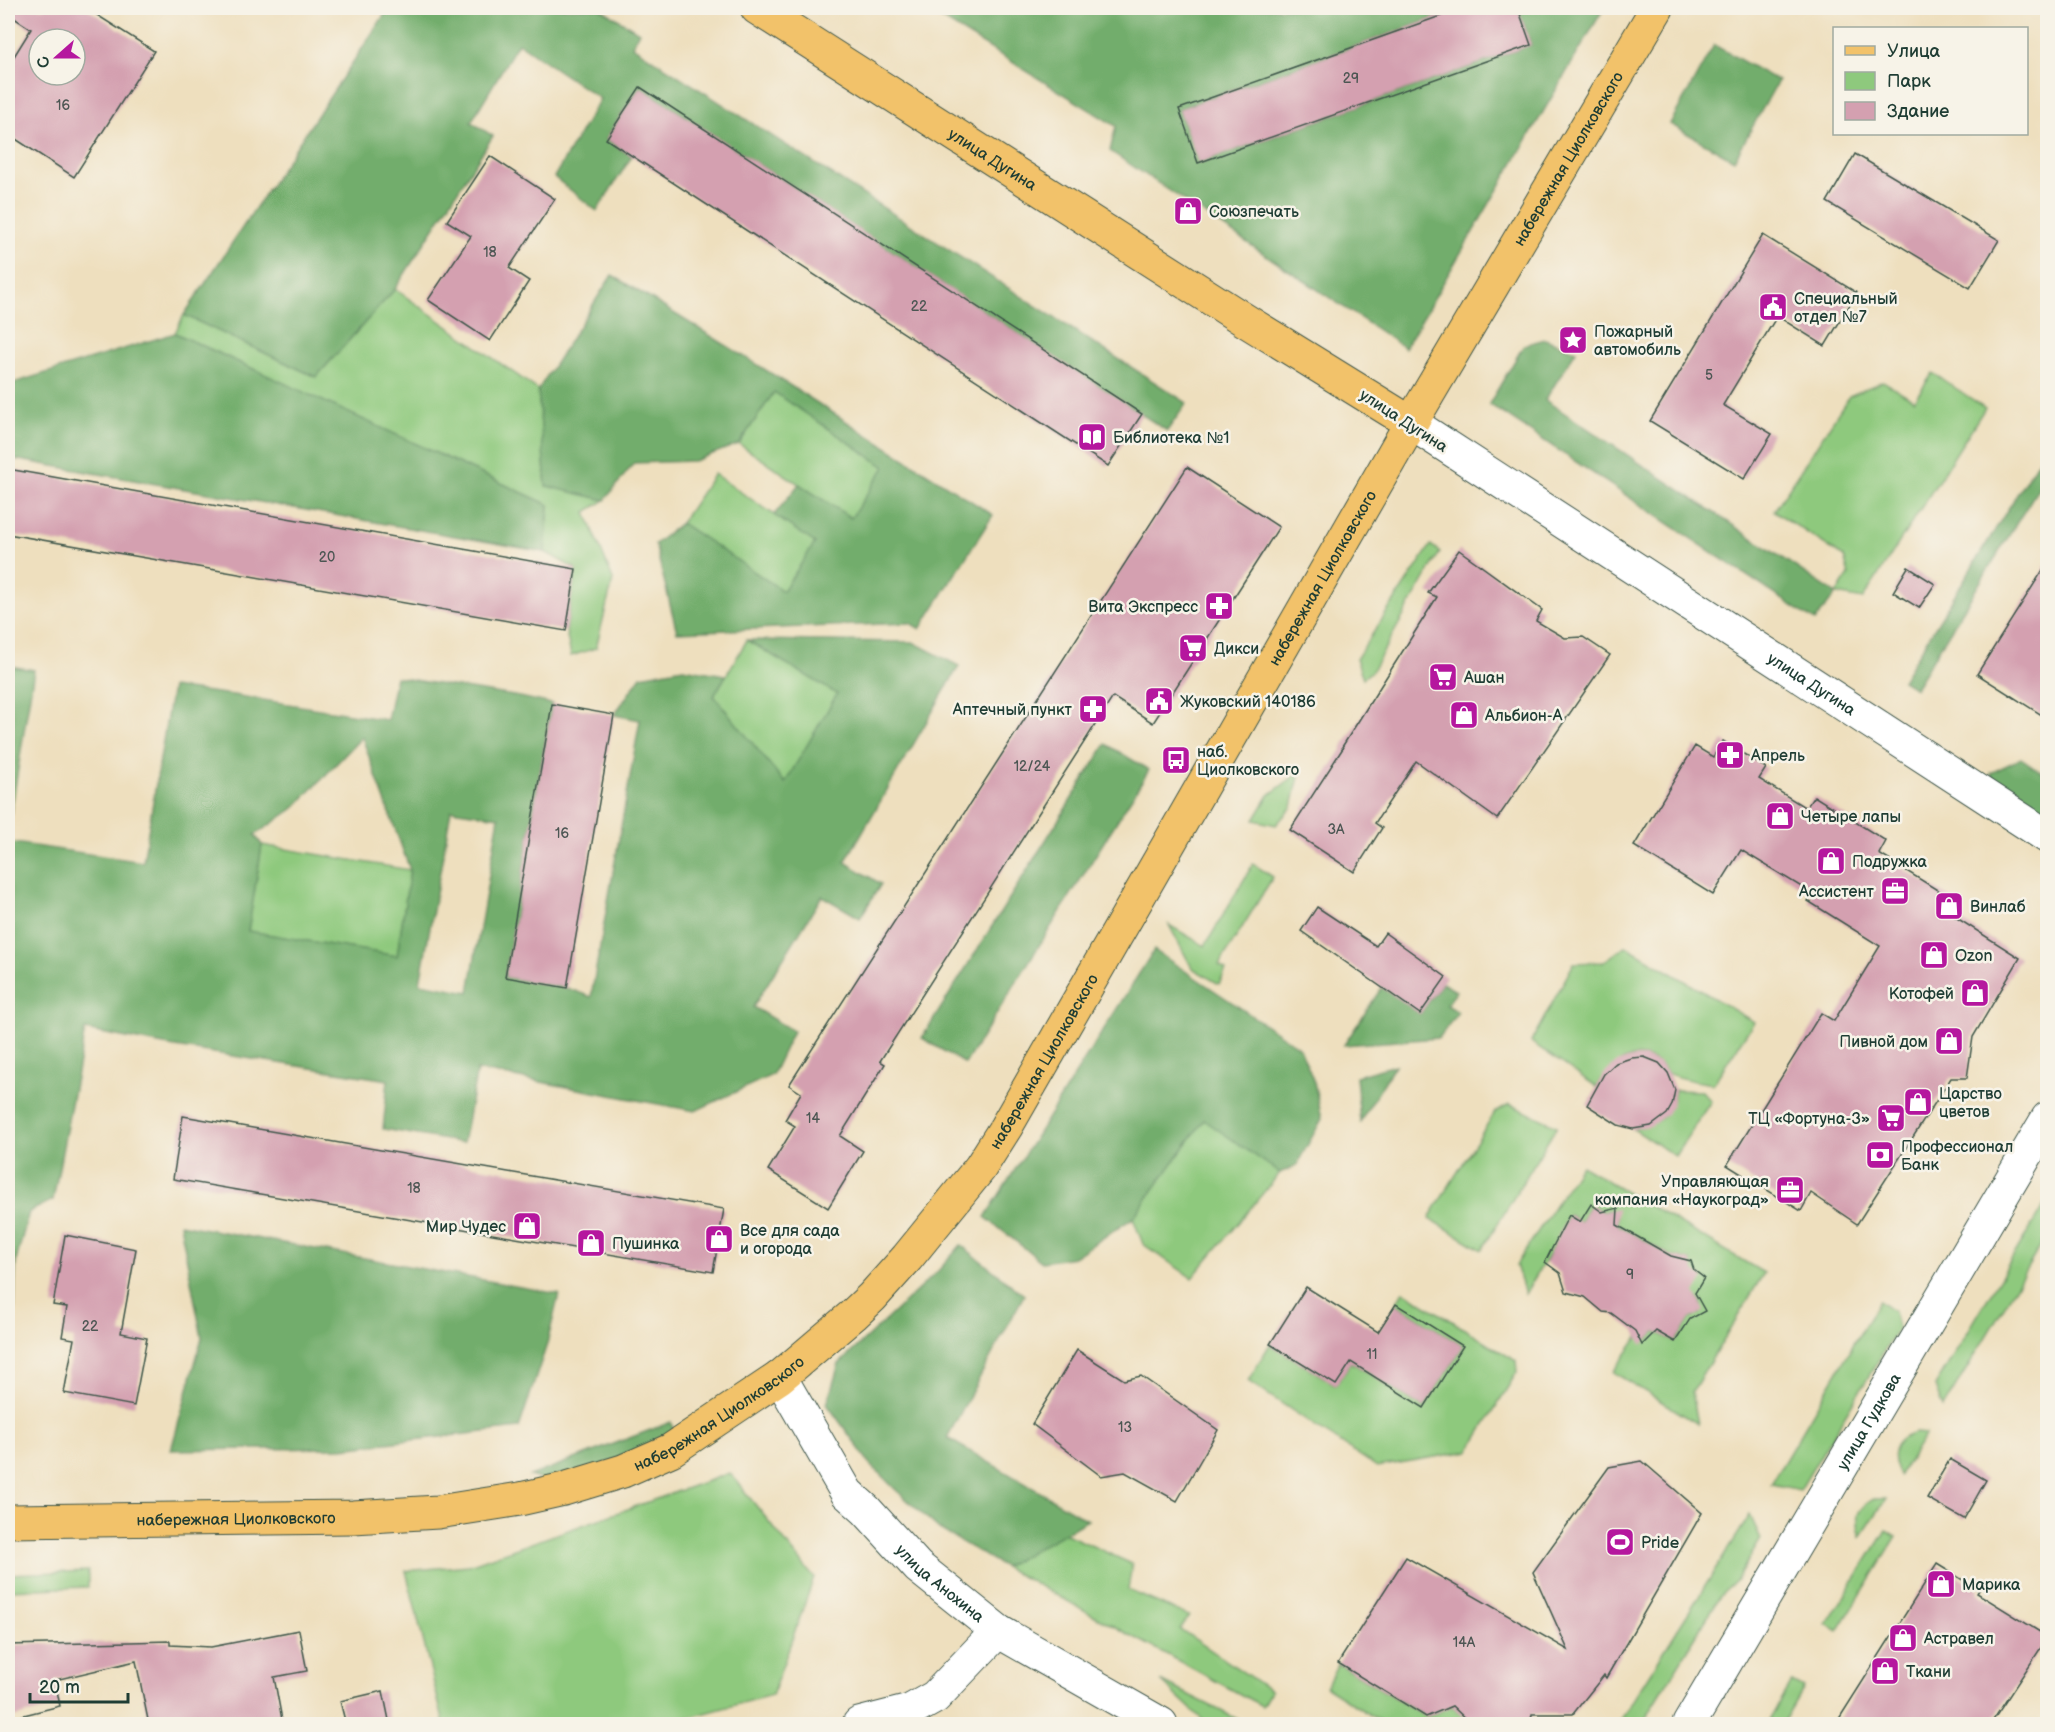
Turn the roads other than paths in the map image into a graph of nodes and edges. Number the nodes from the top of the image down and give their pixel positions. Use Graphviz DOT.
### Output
graph roads {
  1 [pos="757,8"];
  2 [pos="1657,8"];
  3 [pos="1411,423"];
  4 [pos="2048,837"];
  5 [pos="2048,1118"];
  6 [pos="780,1377"];
  7 [pos="8,1521"];
  8 [pos="998,1631"];
  9 [pos="859,1725"];
  10 [pos="1161,1725"];
  11 [pos="1689,1725"];
  1 -- 3 [label="main road, улица Дугина"];
  2 -- 3 [label="main road, набережная Циолковского"];
  3 -- 4 [label="street, улица Дугина"];
  3 -- 6 [label="main road, набережная Циолковского"];
  5 -- 11 [label="street, улица Гудкова"];
  6 -- 7 [label="main road, набережная Циолковского"];
  6 -- 8 [label="street, улица Анохина"];
  8 -- 9 [label="street"];
  8 -- 10 [label="street, улица Анохина"];
}
